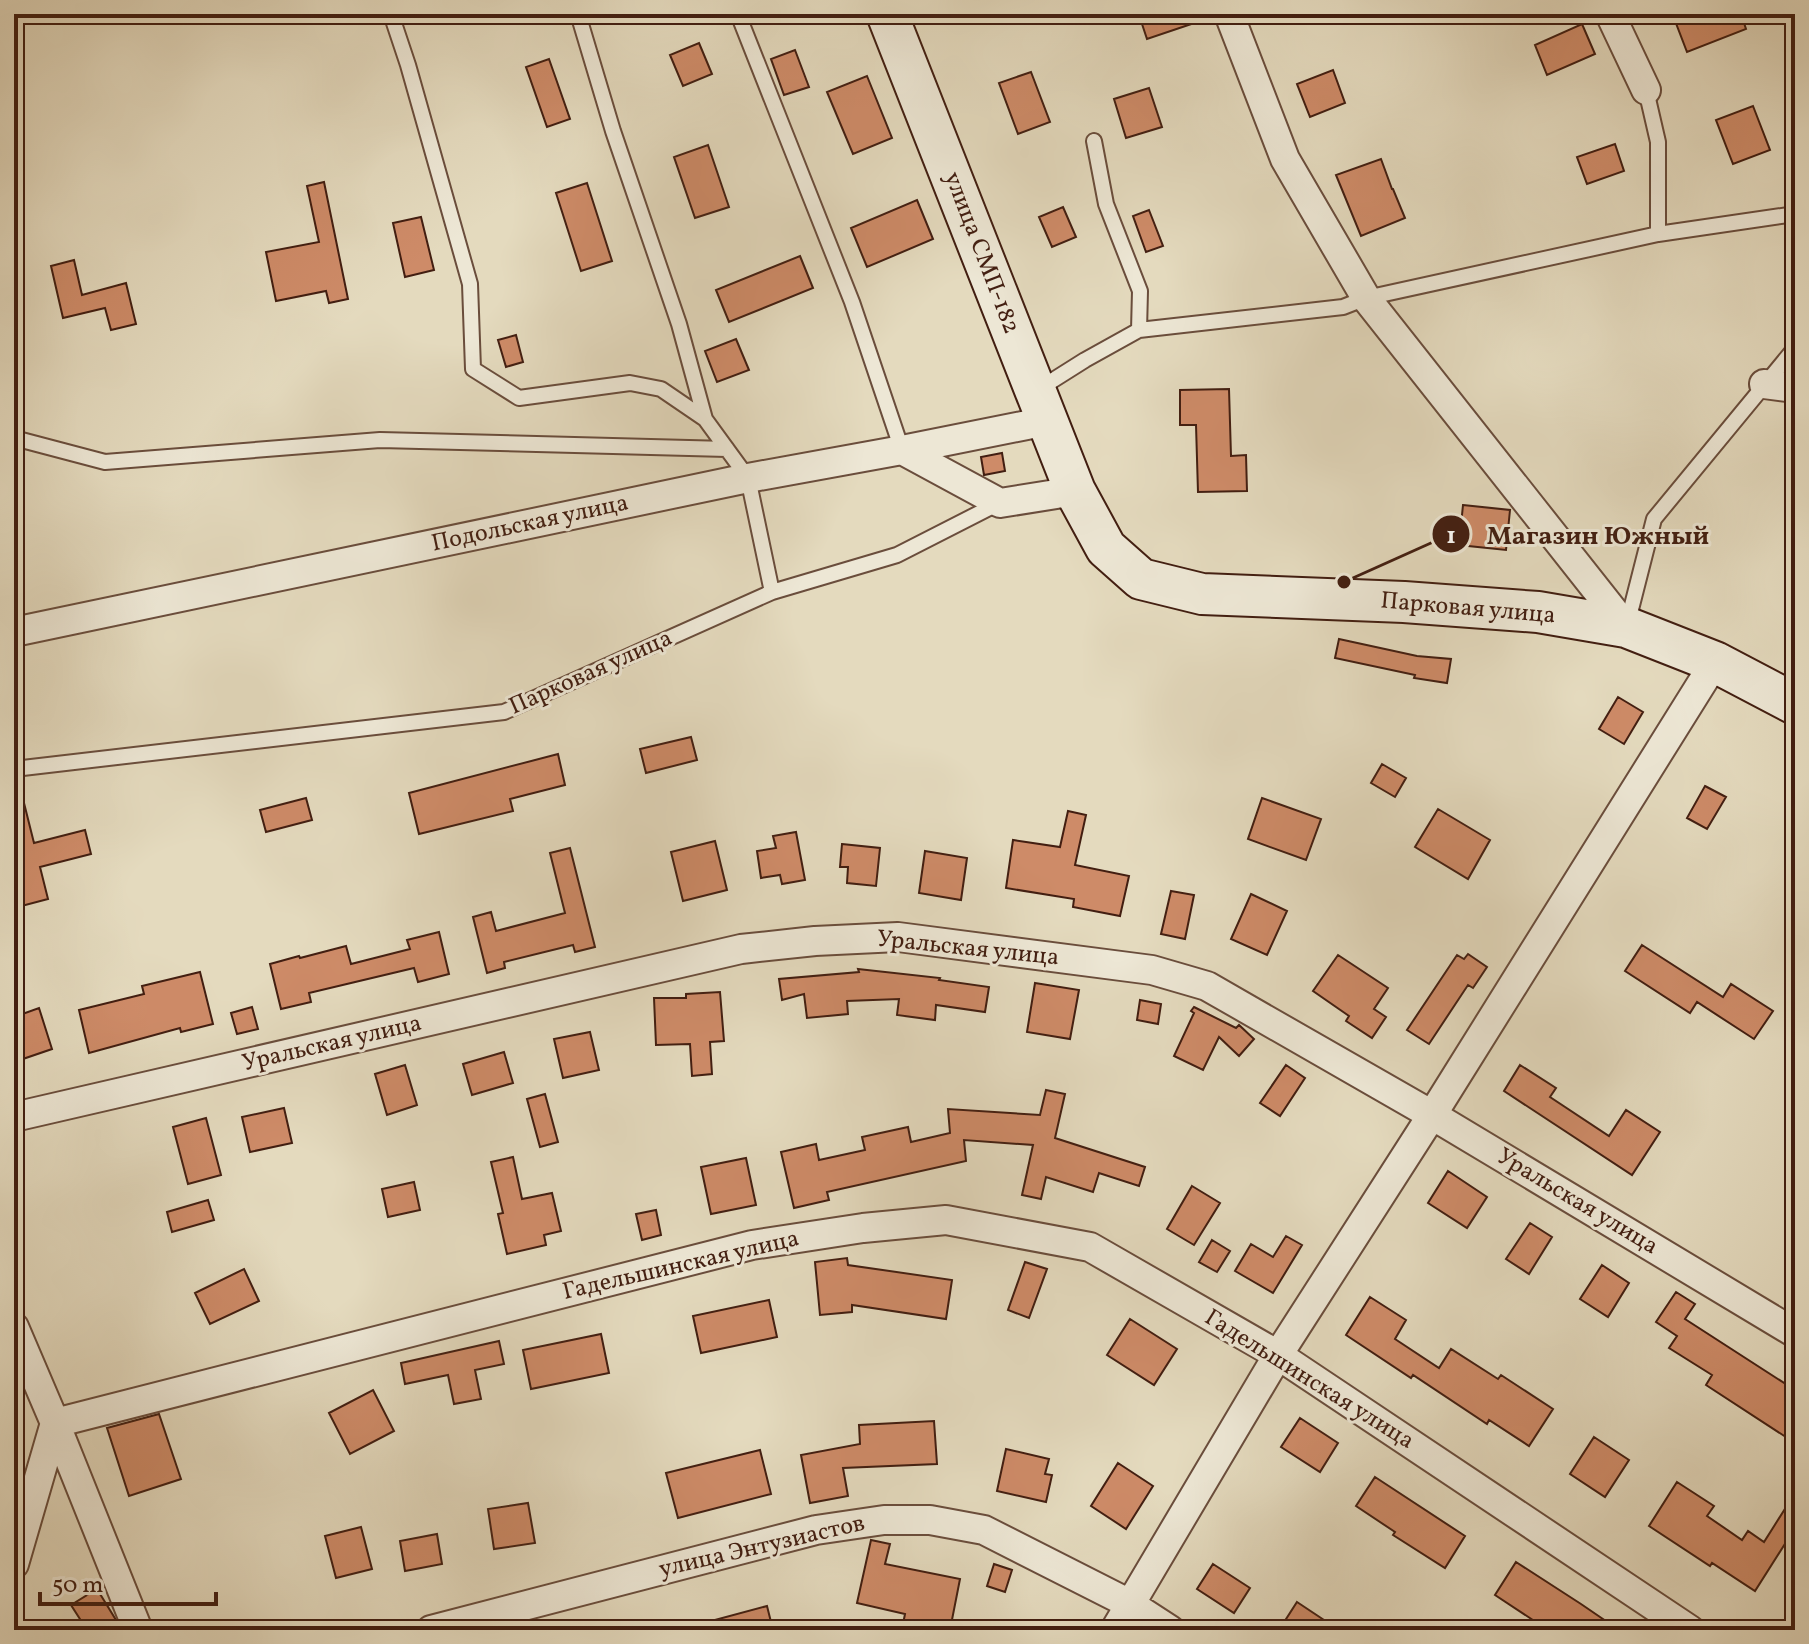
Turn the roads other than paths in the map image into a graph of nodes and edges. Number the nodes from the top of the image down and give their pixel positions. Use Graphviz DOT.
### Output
graph roads {
  1 [pos="391,14"];
  2 [pos="578,14"];
  3 [pos="738,14"];
  4 [pos="887,14"];
  5 [pos="1229,14"];
  6 [pos="1610,14"];
  7 [pos="1646,90"];
  8 [pos="1094,141"];
  9 [pos="1795,214"];
  10 [pos="1658,234"];
  11 [pos="1366,298"];
  12 [pos="1139,330"];
  13 [pos="1795,348"];
  14 [pos="1764,384"];
  15 [pos="1795,388"];
  16 [pos="1041,406"];
  17 [pos="705,419"];
  18 [pos="14,438"];
  19 [pos="727,449"];
  20 [pos="902,450"];
  21 [pos="748,478"];
  22 [pos="1075,491"];
  23 [pos="1000,503"];
  24 [pos="772,592"];
  25 [pos="1626,627"];
  26 [pos="14,632"];
  27 [pos="1715,662"];
  28 [pos="1795,704"];
  29 [pos="14,769"];
  30 [pos="1432,1115"];
  31 [pos="14,1117"];
  32 [pos="14,1327"];
  33 [pos="1795,1333"];
  34 [pos="1278,1355"];
  35 [pos="55,1423"];
  36 [pos="14,1564"];
  37 [pos="1130,1604"];
  38 [pos="138,1630"];
  39 [pos="431,1630"];
  40 [pos="1115,1630"];
  41 [pos="1170,1630"];
  42 [pos="1690,1630"];
  1 -- 17 [label="lane"];
  2 -- 17 [label="lane"];
  3 -- 20 [label="lane"];
  4 -- 16 [label="street, улица СМП-182"];
  5 -- 11 [label="street"];
  6 -- 7 [label="street"];
  7 -- 10 [label="lane"];
  8 -- 12 [label="lane"];
  9 -- 10 [label="lane"];
  10 -- 11 [label="lane"];
  11 -- 12 [label="lane"];
  11 -- 25 [label="street"];
  12 -- 16 [label="lane"];
  13 -- 14 [label="lane"];
  14 -- 15 [label="street"];
  14 -- 25 [label="lane"];
  16 -- 20 [label="street, Подольская улица"];
  16 -- 22 [label="street, улица СМП-182"];
  17 -- 19 [label="lane"];
  18 -- 19 [label="lane"];
  19 -- 21 [label="lane"];
  20 -- 21 [label="street, Подольская улица"];
  20 -- 23 [label="street"];
  21 -- 24 [label="lane"];
  21 -- 26 [label="street, Подольская улица"];
  22 -- 23 [label="street"];
  22 -- 25 [label="street, Парковая улица"];
  23 -- 24 [label="lane, Парковая улица"];
  24 -- 29 [label="lane, Парковая улица"];
  25 -- 27 [label="street, Парковая улица"];
  27 -- 28 [label="street, Парковая улица"];
  27 -- 30 [label="street"];
  30 -- 31 [label="street, Уральская улица"];
  30 -- 33 [label="street, Уральская улица"];
  30 -- 34 [label="street"];
  32 -- 35 [label="street"];
  34 -- 35 [label="street, Гадельшинская улица"];
  34 -- 37 [label="street"];
  34 -- 42 [label="street, Гадельшинская улица"];
  35 -- 36 [label="street"];
  35 -- 38 [label="street"];
  37 -- 39 [label="street, улица Энтузиастов"];
  37 -- 40 [label="street"];
  37 -- 41 [label="street, улица Энтузиастов"];
}
